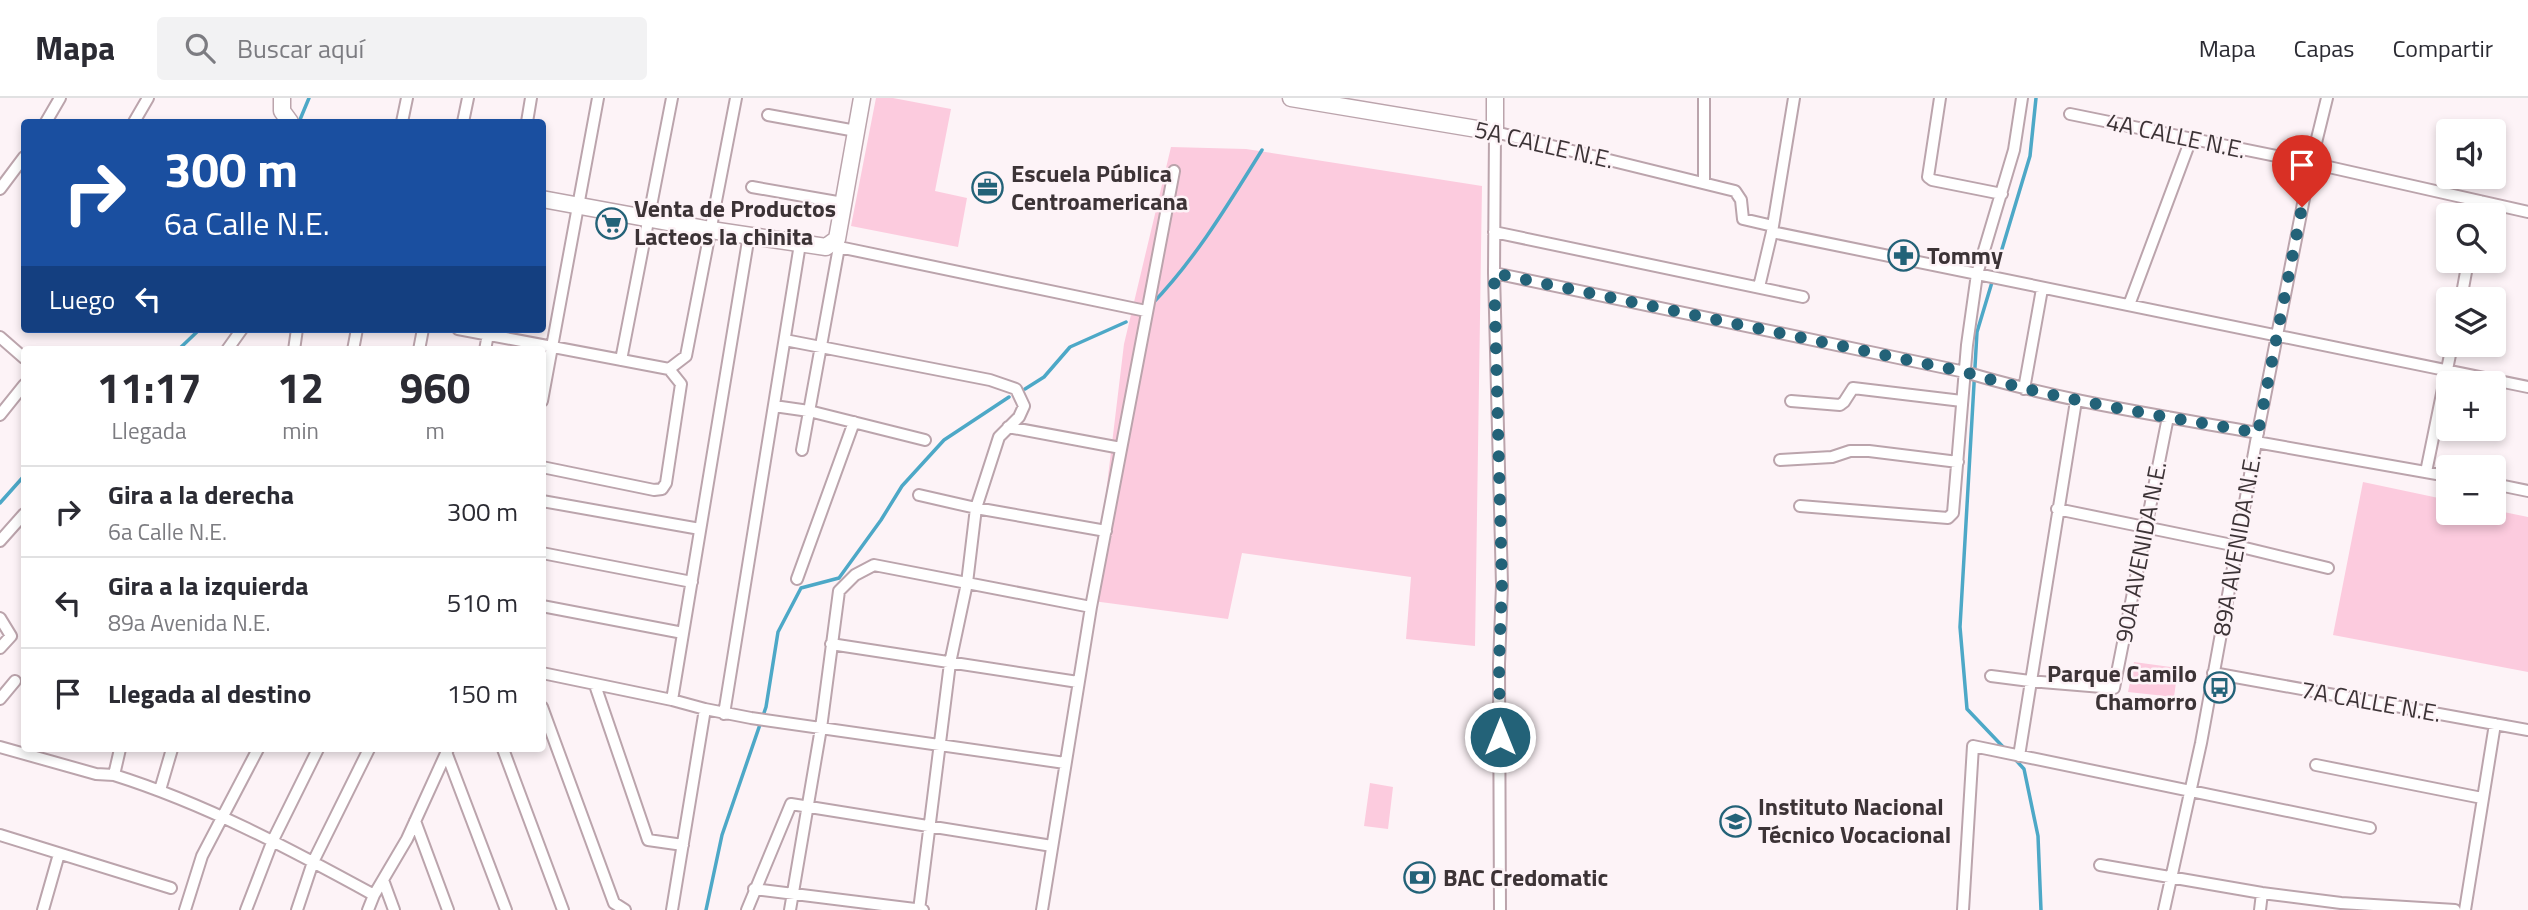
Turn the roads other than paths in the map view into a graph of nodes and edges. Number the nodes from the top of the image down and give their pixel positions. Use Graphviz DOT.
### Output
graph roads {
  1 [pos="60,98"];
  2 [pos="148,98"];
  3 [pos="282,98"];
  4 [pos="407,98"];
  5 [pos="467,98"];
  6 [pos="531,98"];
  7 [pos="598,98"];
  8 [pos="672,98"];
  9 [pos="736,98"];
  10 [pos="862,98"];
  11 [pos="1291,98"];
  12 [pos="1495,98"];
  13 [pos="1704,98"];
  14 [pos="1794,98"];
  15 [pos="1940,98"];
  16 [pos="2022,98"];
  17 [pos="2327,98"];
  18 [pos="1372,104"];
  19 [pos="2070,114"];
  20 [pos="768,115"];
  21 [pos="48,119"];
  22 [pos="136,119"];
  23 [pos="288,119"];
  24 [pos="403,119"];
  25 [pos="464,119"];
  26 [pos="528,119"];
  27 [pos="856,131"];
  28 [pos="1495,132"];
  29 [pos="2191,139"];
  30 [pos="21,161"];
  31 [pos="2311,163"];
  32 [pos="1174,171"];
  33 [pos="1704,183"];
  34 [pos="752,187"];
  35 [pos="0,188"];
  36 [pos="2002,194"];
  37 [pos="546,200"];
  38 [pos="2480,201"];
  39 [pos="843,203"];
  40 [pos="577,206"];
  41 [pos="2528,212"];
  42 [pos="649,218"];
  43 [pos="1773,229"];
  44 [pos="711,230"];
  45 [pos="1494,232"];
  46 [pos="749,235"];
  47 [pos="800,244"];
  48 [pos="836,245"];
  49 [pos="1494,273"];
  50 [pos="1983,275"];
  51 [pos="1759,287"];
  52 [pos="2042,289"];
  53 [pos="1803,297"];
  54 [pos="2129,305"];
  55 [pos="1146,311"];
  56 [pos="493,333"];
  57 [pos="2276,336"];
  58 [pos="0,337"];
  59 [pos="785,340"];
  60 [pos="545,346"];
  61 [pos="546,346"];
  62 [pos="822,347"];
  63 [pos="553,348"];
  64 [pos="21,355"];
  65 [pos="2450,357"];
  66 [pos="621,360"];
  67 [pos="669,369"];
  68 [pos="2447,370"];
  69 [pos="1965,372"];
  70 [pos="546,382"];
  71 [pos="2528,387"];
  72 [pos="21,389"];
  73 [pos="2024,389"];
  74 [pos="1791,401"];
  75 [pos="1962,401"];
  76 [pos="2076,401"];
  77 [pos="774,406"];
  78 [pos="809,411"];
  79 [pos="0,415"];
  80 [pos="2168,417"];
  81 [pos="854,422"];
  82 [pos="1008,427"];
  83 [pos="2257,438"];
  84 [pos="925,440"];
  85 [pos="1121,448"];
  86 [pos="802,450"];
  87 [pos="1780,460"];
  88 [pos="1958,462"];
  89 [pos="546,468"];
  90 [pos="2426,472"];
  91 [pos="2436,474"];
  92 [pos="2506,486"];
  93 [pos="2528,491"];
  94 [pos="919,495"];
  95 [pos="546,502"];
  96 [pos="1800,506"];
  97 [pos="976,508"];
  98 [pos="2057,509"];
  99 [pos="21,517"];
  100 [pos="2145,526"];
  101 [pos="700,529"];
  102 [pos="1106,531"];
  103 [pos="0,541"];
  104 [pos="2237,545"];
  105 [pos="546,554"];
  106 [pos="2328,568"];
  107 [pos="797,579"];
  108 [pos="692,582"];
  109 [pos="967,583"];
  110 [pos="546,607"];
  111 [pos="1091,607"];
  112 [pos="0,618"];
  113 [pos="683,633"];
  114 [pos="831,643"];
  115 [pos="0,648"];
  116 [pos="950,663"];
  117 [pos="2213,673"];
  118 [pos="546,674"];
  119 [pos="1991,676"];
  120 [pos="15,681"];
  121 [pos="2030,681"];
  122 [pos="1078,682"];
  123 [pos="595,685"];
  124 [pos="0,699"];
  125 [pos="672,700"];
  126 [pos="705,709"];
  127 [pos="724,714"];
  128 [pos="546,718"];
  129 [pos="2495,724"];
  130 [pos="821,728"];
  131 [pos="2528,730"];
  132 [pos="940,745"];
  133 [pos="0,747"];
  134 [pos="119,752"];
  135 [pos="171,752"];
  136 [pos="256,752"];
  137 [pos="317,752"];
  138 [pos="368,752"];
  139 [pos="446,752"];
  140 [pos="448,752"];
  141 [pos="504,752"];
  142 [pos="2019,756"];
  143 [pos="1065,763"];
  144 [pos="2316,765"];
  145 [pos="114,775"];
  146 [pos="160,790"];
  147 [pos="2190,791"];
  148 [pos="2482,798"];
  149 [pos="806,806"];
  150 [pos="221,816"];
  151 [pos="415,821"];
  152 [pos="928,827"];
  153 [pos="2370,828"];
  154 [pos="0,835"];
  155 [pos="273,840"];
  156 [pos="683,845"];
  157 [pos="1052,846"];
  158 [pos="58,855"];
  159 [pos="313,862"];
  160 [pos="2100,865"];
  161 [pos="2170,878"];
  162 [pos="383,880"];
  163 [pos="171,888"];
  164 [pos="754,889"];
  165 [pos="2262,893"];
  166 [pos="792,894"];
  167 [pos="374,895"];
  168 [pos="2340,906"];
  169 [pos="2435,909"];
  170 [pos="43,910"];
  171 [pos="184,910"];
  172 [pos="246,910"];
  173 [pos="297,910"];
  174 [pos="368,910"];
  175 [pos="394,910"];
  176 [pos="448,910"];
  177 [pos="506,910"];
  178 [pos="563,910"];
  179 [pos="625,910"];
  180 [pos="673,910"];
  181 [pos="747,910"];
  182 [pos="790,910"];
  183 [pos="921,910"];
  184 [pos="1042,910"];
  185 [pos="1500,910"];
  186 [pos="1963,910"];
  187 [pos="2164,910"];
  188 [pos="2260,910"];
  189 [pos="2455,910"];
  190 [pos="2465,910"];
  1 -- 21 [label="street"];
  2 -- 22 [label="street"];
  3 -- 23 [label="street"];
  4 -- 24 [label="street"];
  5 -- 25 [label="street"];
  6 -- 26 [label="street"];
  7 -- 40 [label="street"];
  8 -- 42 [label="street"];
  9 -- 44 [label="street"];
  10 -- 27 [label="street"];
  11 -- 18 [label="street, 5A CALLE N.E."];
  12 -- 28 [label="street"];
  13 -- 33 [label="street"];
  14 -- 43 [label="street"];
  15 -- 36 [label="street"];
  16 -- 36 [label="street"];
  17 -- 31 [label="street, 89A AVENIDA N.E."];
  18 -- 28 [label="street, 5A CALLE N.E."];
  19 -- 29 [label="street, 4A CALLE N.E."];
  20 -- 27 [label="street"];
  27 -- 39 [label="street"];
  28 -- 33 [label="street, 5A CALLE N.E."];
  28 -- 45 [label="street"];
  29 -- 31 [label="street, 4A CALLE N.E."];
  29 -- 54 [label="street"];
  30 -- 35 [label="street"];
  31 -- 38 [label="street, 4A CALLE N.E."];
  31 -- 57 [label="street, 89A AVENIDA N.E."];
  32 -- 55 [label="street"];
  33 -- 43 [label="street, 5A CALLE N.E."];
  34 -- 39 [label="street"];
  36 -- 50 [label="street"];
  37 -- 40 [label="street"];
  38 -- 41 [label="street, 4A CALLE N.E."];
  39 -- 48 [label="street"];
  40 -- 42 [label="street"];
  40 -- 63 [label="street"];
  42 -- 44 [label="street"];
  42 -- 66 [label="street"];
  43 -- 50 [label="street"];
  43 -- 51 [label="street"];
  44 -- 46 [label="street"];
  44 -- 67 [label="street"];
  45 -- 49 [label="street"];
  45 -- 51 [label="street"];
  46 -- 47 [label="street"];
  46 -- 101 [label="street"];
  47 -- 48 [label="street"];
  47 -- 59 [label="street"];
  48 -- 55 [label="street"];
  48 -- 62 [label="street"];
  49 -- 69 [label="street"];
  49 -- 185 [label="street"];
  50 -- 52 [label="street"];
  50 -- 69 [label="street"];
  51 -- 53 [label="street"];
  52 -- 54 [label="street"];
  52 -- 73 [label="street"];
  54 -- 57 [label="street"];
  55 -- 85 [label="street"];
  56 -- 60 [label="street"];
  57 -- 68 [label="street"];
  57 -- 83 [label="street, 89A AVENIDA N.E."];
  58 -- 64 [label="street"];
  59 -- 62 [label="street"];
  59 -- 77 [label="street"];
  61 -- 63 [label="street"];
  62 -- 78 [label="street"];
  62 -- 82 [label="street"];
  63 -- 66 [label="street"];
  63 -- 70 [label="street"];
  65 -- 68 [label="street"];
  66 -- 67 [label="street"];
  67 -- 89 [label="street"];
  68 -- 71 [label="street"];
  68 -- 90 [label="street"];
  69 -- 73 [label="street"];
  69 -- 75 [label="street"];
  72 -- 79 [label="street"];
  73 -- 76 [label="street"];
  74 -- 75 [label="street"];
  75 -- 88 [label="street"];
  76 -- 80 [label="street"];
  76 -- 98 [label="street"];
  77 -- 78 [label="street"];
  77 -- 127 [label="street"];
  78 -- 81 [label="street"];
  78 -- 86 [label="street"];
  80 -- 83 [label="street"];
  80 -- 100 [label="street, 90A AVENIDA N.E."];
  81 -- 84 [label="street"];
  81 -- 107 [label="street"];
  82 -- 85 [label="street"];
  82 -- 97 [label="street"];
  83 -- 90 [label="street"];
  83 -- 104 [label="street, 89A AVENIDA N.E."];
  85 -- 102 [label="street"];
  87 -- 88 [label="street"];
  88 -- 96 [label="street"];
  90 -- 91 [label="street"];
  92 -- 93 [label="street"];
  94 -- 97 [label="street"];
  95 -- 101 [label="street"];
  97 -- 102 [label="street"];
  97 -- 109 [label="street"];
  98 -- 100 [label="street"];
  98 -- 121 [label="street"];
  99 -- 103 [label="street"];
  100 -- 104 [label="street"];
  100 -- 121 [label="street, 90A AVENIDA N.E."];
  101 -- 108 [label="street"];
  102 -- 111 [label="street"];
  104 -- 106 [label="street"];
  104 -- 117 [label="street, 89A AVENIDA N.E."];
  105 -- 108 [label="street"];
  108 -- 113 [label="street"];
  109 -- 111 [label="street"];
  109 -- 114 [label="street"];
  109 -- 116 [label="street"];
  110 -- 113 [label="street"];
  111 -- 122 [label="street"];
  112 -- 115 [label="street"];
  113 -- 125 [label="street"];
  114 -- 116 [label="street"];
  114 -- 130 [label="street"];
  116 -- 122 [label="street"];
  116 -- 132 [label="street"];
  117 -- 129 [label="street, 7A CALLE N.E."];
  117 -- 147 [label="street, 89A AVENIDA N.E."];
  118 -- 123 [label="street"];
  119 -- 121 [label="street"];
  120 -- 124 [label="street"];
  121 -- 142 [label="street"];
  122 -- 143 [label="street"];
  123 -- 125 [label="street"];
  123 -- 156 [label="street"];
  125 -- 126 [label="street"];
  126 -- 127 [label="street"];
  126 -- 156 [label="street"];
  127 -- 130 [label="street"];
  128 -- 179 [label="street"];
  129 -- 131 [label="street, 7A CALLE N.E."];
  129 -- 148 [label="street"];
  130 -- 132 [label="street"];
  130 -- 149 [label="street"];
  132 -- 143 [label="street"];
  132 -- 152 [label="street"];
  133 -- 145 [label="street"];
  134 -- 145 [label="street"];
  135 -- 146 [label="street"];
  136 -- 150 [label="street"];
  137 -- 155 [label="street"];
  138 -- 159 [label="street"];
  139 -- 151 [label="street"];
  140 -- 177 [label="street"];
  141 -- 178 [label="street"];
  142 -- 147 [label="street"];
  142 -- 186 [label="street"];
  143 -- 157 [label="street"];
  144 -- 148 [label="street"];
  145 -- 146 [label="street"];
  146 -- 150 [label="street"];
  147 -- 153 [label="street"];
  147 -- 161 [label="street, 89A AVENIDA N.E."];
  148 -- 190 [label="street"];
  149 -- 152 [label="street"];
  149 -- 164 [label="street"];
  149 -- 166 [label="street"];
  150 -- 155 [label="street"];
  150 -- 171 [label="street"];
  151 -- 162 [label="street"];
  151 -- 176 [label="street"];
  152 -- 157 [label="street"];
  152 -- 183 [label="street"];
  154 -- 158 [label="street"];
  155 -- 159 [label="street"];
  155 -- 172 [label="street"];
  156 -- 180 [label="street"];
  157 -- 184 [label="street"];
  158 -- 163 [label="street"];
  158 -- 170 [label="street"];
  159 -- 167 [label="street"];
  159 -- 173 [label="street"];
  160 -- 161 [label="street"];
  161 -- 165 [label="street"];
  161 -- 187 [label="street, 89A AVENIDA N.E."];
  162 -- 167 [label="street"];
  162 -- 175 [label="street"];
  164 -- 166 [label="street"];
  164 -- 181 [label="street"];
  165 -- 168 [label="street"];
  165 -- 188 [label="street"];
  166 -- 182 [label="street"];
  166 -- 183 [label="street"];
  167 -- 174 [label="street"];
  168 -- 169 [label="street"];
  169 -- 189 [label="street"];
}
